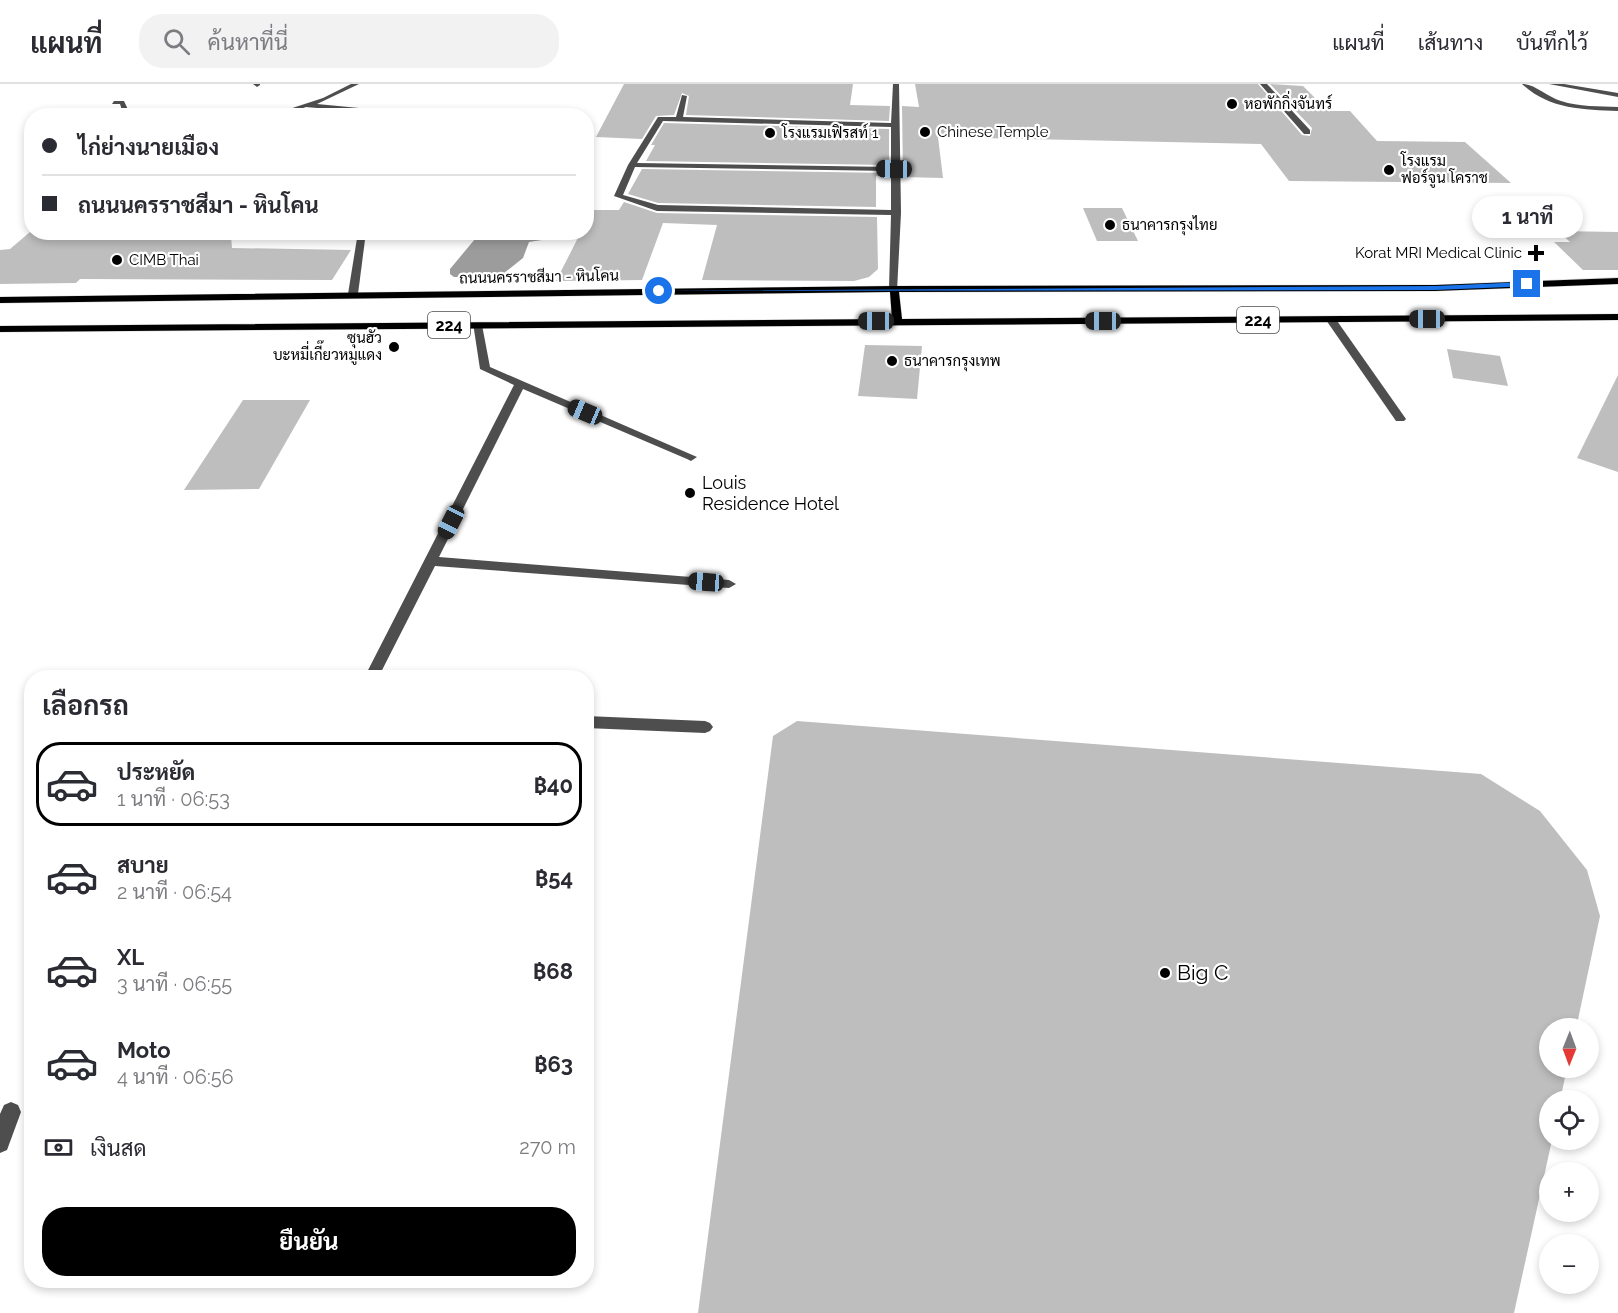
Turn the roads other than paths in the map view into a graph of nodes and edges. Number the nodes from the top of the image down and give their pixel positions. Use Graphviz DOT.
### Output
graph roads {
  1 [pos="356,84"];
  2 [pos="896,84"];
  3 [pos="1263,84"];
  4 [pos="1525,84"];
  5 [pos="1552,84"];
  6 [pos="1618,95"];
  7 [pos="684,96"];
  8 [pos="114,103"];
  9 [pos="306,105"];
  10 [pos="125,108"];
  11 [pos="296,108"];
  12 [pos="343,108"];
  13 [pos="1618,109"];
  14 [pos="679,119"];
  15 [pos="893,125"];
  16 [pos="1307,132"];
  17 [pos="632,165"];
  18 [pos="894,169"];
  19 [pos="897,213"];
  20 [pos="361,240"];
  21 [pos="1618,281"];
  22 [pos="894,289"];
  23 [pos="353,294"];
  24 [pos="0,300"];
  25 [pos="1618,317"];
  26 [pos="1331,320"];
  27 [pos="897,322"];
  28 [pos="477,325"];
  29 [pos="0,329"];
  30 [pos="520,385"];
  31 [pos="1400,419"];
  32 [pos="691,457"];
  33 [pos="431,561"];
  34 [pos="729,584"];
  35 [pos="375,670"];
  36 [pos="594,722"];
  37 [pos="705,727"];
  38 [pos="11,1112"];
  39 [pos="0,1143"];
  1 -- 9 [label="street"];
  2 -- 15 [label="street"];
  3 -- 16 [label="street"];
  4 -- 13 [label="street"];
  5 -- 6 [label="street"];
  7 -- 14 [label="street"];
  8 -- 10 [label="street"];
  9 -- 11 [label="street"];
  9 -- 12 [label="street"];
  14 -- 15 [label="street"];
  14 -- 17 [label="street"];
  15 -- 18 [label="street"];
  17 -- 18 [label="street"];
  17 -- 19 [label="street"];
  18 -- 19 [label="street"];
  19 -- 22 [label="street"];
  20 -- 23 [label="street"];
  21 -- 22 [label="main road, ถนนนครราชสีมา - หินโคน / 224"];
  22 -- 23 [label="main road, ถนนนครราชสีมา - หินโคน / 224"];
  22 -- 27 [label="main road"];
  23 -- 24 [label="main road, ถนนนครราชสีมา - หินโคน / 224"];
  25 -- 26 [label="main road, 224"];
  26 -- 27 [label="main road, 224"];
  26 -- 31 [label="street"];
  27 -- 28 [label="main road, 224"];
  28 -- 29 [label="main road, 224"];
  28 -- 30 [label="street"];
  30 -- 32 [label="street"];
  30 -- 33 [label="street"];
  33 -- 34 [label="street"];
  33 -- 35 [label="street"];
  36 -- 37 [label="street"];
  38 -- 39 [label="street"];
}
